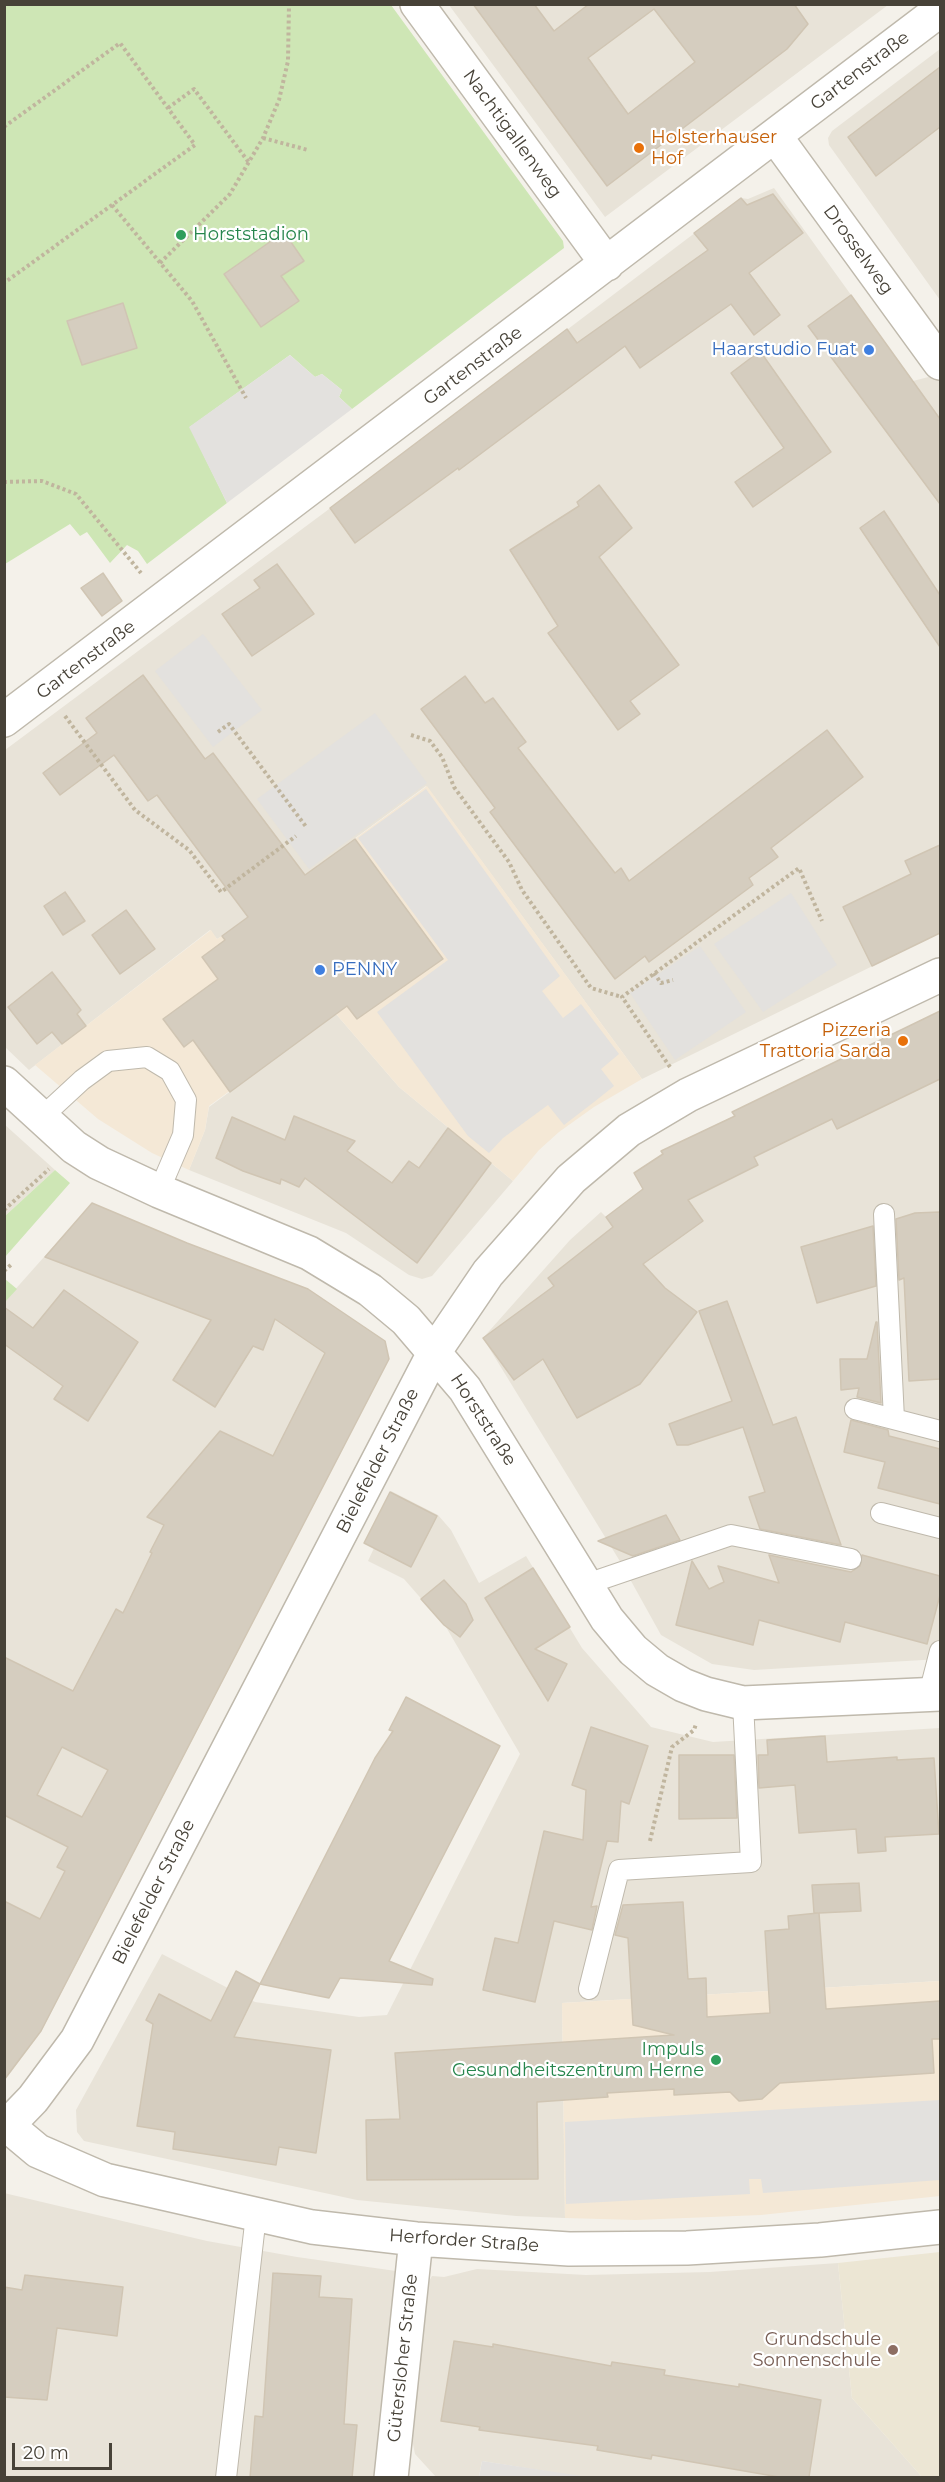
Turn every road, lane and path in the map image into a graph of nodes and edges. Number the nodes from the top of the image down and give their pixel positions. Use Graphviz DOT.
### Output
graph roads {
  1 [pos="289,4"];
  2 [pos="417,4"];
  3 [pos="940,10"];
  4 [pos="168,108"];
  5 [pos="4,127"];
  6 [pos="775,136"];
  7 [pos="263,138"];
  8 [pos="308,150"];
  9 [pos="250,164"];
  10 [pos="112,205"];
  11 [pos="160,263"];
  12 [pos="607,264"];
  13 [pos="4,283"];
  14 [pos="940,363"];
  15 [pos="246,398"];
  16 [pos="4,482"];
  17 [pos="164,601"];
  18 [pos="46,691"];
  19 [pos="4,720"];
  20 [pos="218,732"];
  21 [pos="411,735"];
  22 [pos="307,828"];
  23 [pos="296,836"];
  24 [pos="822,921"];
  25 [pos="654,973"];
  26 [pos="940,975"];
  27 [pos="673,980"];
  28 [pos="622,996"];
  29 [pos="4,1083"];
  30 [pos="688,1095"];
  31 [pos="42,1117"];
  32 [pos="75,1147"];
  33 [pos="159,1191"];
  34 [pos="4,1210"];
  35 [pos="884,1214"];
  36 [pos="12,1264"];
  37 [pos="4,1271"];
  38 [pos="435,1351"];
  39 [pos="855,1409"];
  40 [pos="894,1419"];
  41 [pos="940,1431"];
  42 [pos="881,1513"];
  43 [pos="940,1528"];
  44 [pos="851,1559"];
  45 [pos="587,1584"];
  46 [pos="940,1651"];
  47 [pos="935,1694"];
  48 [pos="706,1695"];
  49 [pos="743,1703"];
  50 [pos="650,1868"];
  51 [pos="589,1989"];
  52 [pos="6,2127"];
  53 [pos="256,2216"];
  54 [pos="940,2227"];
  55 [pos="416,2239"];
  56 [pos="226,2478"];
  57 [pos="391,2478"];
  1 -- 7 [label="path"];
  2 -- 12 [label="street, Nachtigallenweg"];
  3 -- 6 [label="street, Gartenstraße"];
  4 -- 5 [label="path"];
  4 -- 9 [label="path"];
  4 -- 10 [label="path"];
  6 -- 12 [label="street, Gartenstraße"];
  6 -- 14 [label="street, Drosselweg"];
  7 -- 8 [label="path"];
  7 -- 9 [label="path"];
  9 -- 11 [label="path"];
  10 -- 11 [label="path"];
  10 -- 13 [label="path"];
  11 -- 15 [label="path"];
  12 -- 17 [label="street, Gartenstraße"];
  16 -- 17 [label="path"];
  17 -- 18 [label="street, Gartenstraße"];
  18 -- 19 [label="street, Gartenstraße"];
  18 -- 23 [label="path"];
  20 -- 22 [label="path"];
  21 -- 28 [label="path"];
  24 -- 25 [label="path"];
  25 -- 27 [label="path"];
  25 -- 28 [label="path"];
  26 -- 30 [label="street, Bielefelder Straße"];
  28 -- 30 [label="path"];
  29 -- 31 [label="street, Horststraße"];
  30 -- 38 [label="street, Bielefelder Straße"];
  31 -- 32 [label="street, Horststraße"];
  31 -- 33 [label="lane"];
  32 -- 33 [label="street, Horststraße"];
  32 -- 34 [label="path"];
  33 -- 38 [label="street, Horststraße"];
  35 -- 40 [label="lane"];
  36 -- 37 [label="path"];
  38 -- 45 [label="street, Horststraße"];
  38 -- 52 [label="street, Bielefelder Straße"];
  39 -- 40 [label="lane"];
  40 -- 41 [label="lane"];
  42 -- 43 [label="lane"];
  44 -- 45 [label="lane"];
  45 -- 48 [label="street, Horststraße"];
  46 -- 47 [label="lane"];
  47 -- 49 [label="street, Horststraße"];
  48 -- 49 [label="street, Horststraße"];
  48 -- 50 [label="path"];
  49 -- 50 [label="lane"];
  50 -- 51 [label="lane"];
  52 -- 53 [label="street, Herforder Straße"];
  53 -- 55 [label="street, Herforder Straße"];
  53 -- 56 [label="lane"];
  54 -- 55 [label="street, Herforder Straße"];
  55 -- 57 [label="street, Gütersloher Straße"];
}
